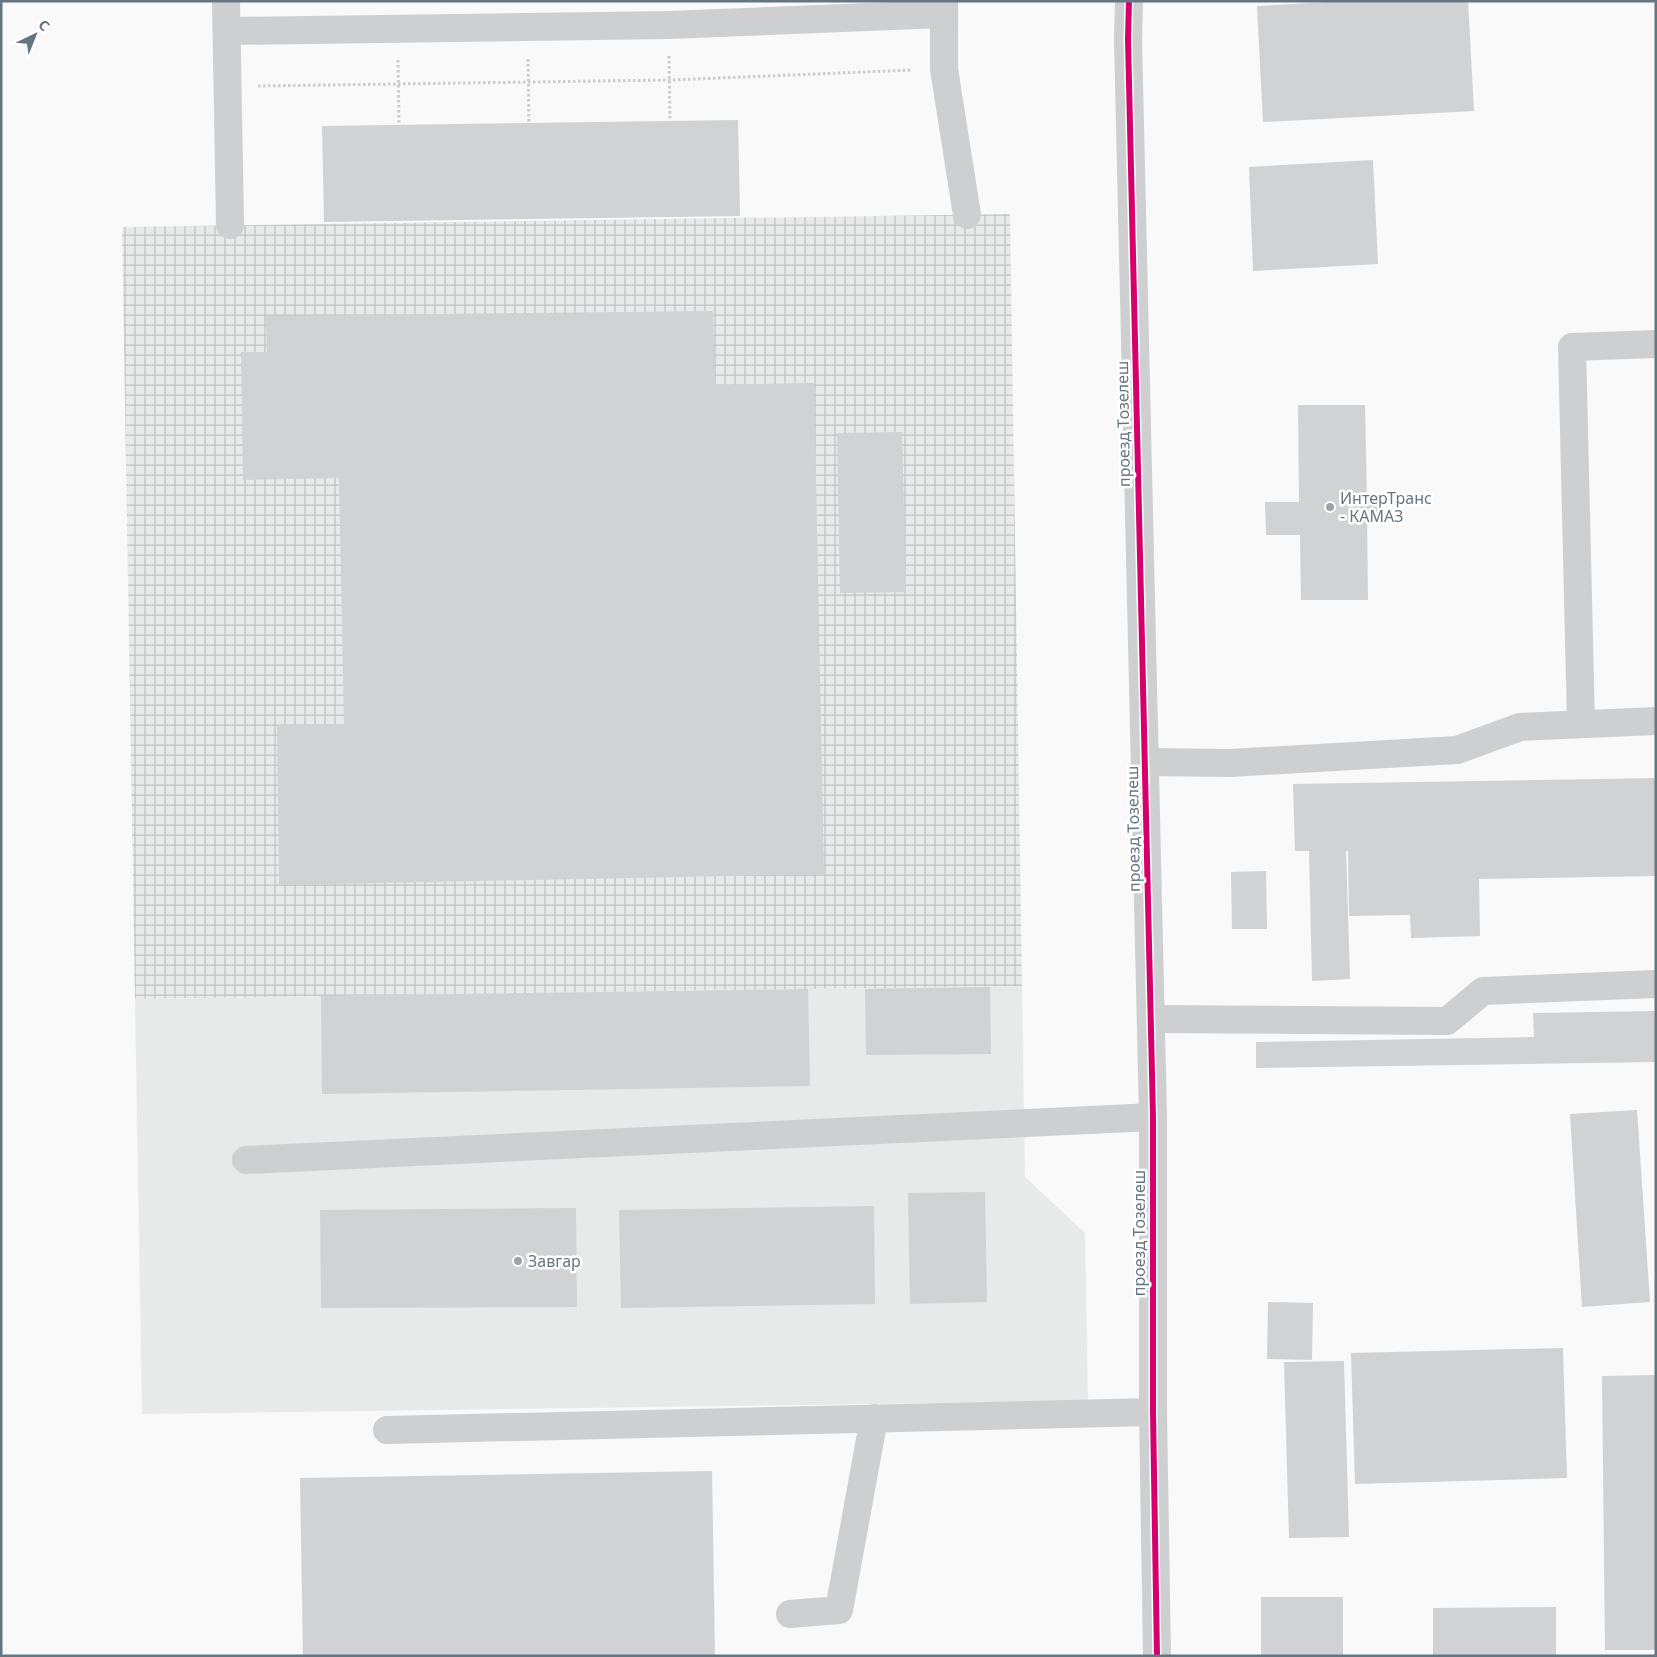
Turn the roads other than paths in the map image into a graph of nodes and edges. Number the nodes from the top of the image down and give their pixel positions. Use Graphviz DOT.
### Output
graph roads {
  1 [pos="226,1"];
  2 [pos="1129,1"];
  3 [pos="944,8"];
  4 [pos="227,31"];
  5 [pos="967,215"];
  6 [pos="230,226"];
  7 [pos="1656,344"];
  8 [pos="1656,721"];
  9 [pos="1581,724"];
  10 [pos="1145,762"];
  11 [pos="1656,984"];
  12 [pos="1151,1019"];
  13 [pos="1153,1117"];
  14 [pos="246,1160"];
  15 [pos="1153,1412"];
  16 [pos="874,1418"];
  17 [pos="387,1430"];
  18 [pos="790,1614"];
  19 [pos="1157,1656"];
  1 -- 4 [label="street"];
  2 -- 10 [label="street, проезд Тозелеш"];
  3 -- 4 [label="street"];
  3 -- 5 [label="street"];
  4 -- 6 [label="street"];
  7 -- 9 [label="street"];
  8 -- 9 [label="street"];
  9 -- 10 [label="street"];
  10 -- 12 [label="street, проезд Тозелеш"];
  11 -- 12 [label="street"];
  12 -- 13 [label="street, проезд Тозелеш"];
  13 -- 14 [label="street"];
  13 -- 15 [label="street, проезд Тозелеш"];
  15 -- 16 [label="street"];
  15 -- 19 [label="street, проезд Тозелеш"];
  16 -- 17 [label="street"];
  16 -- 18 [label="street"];
}
